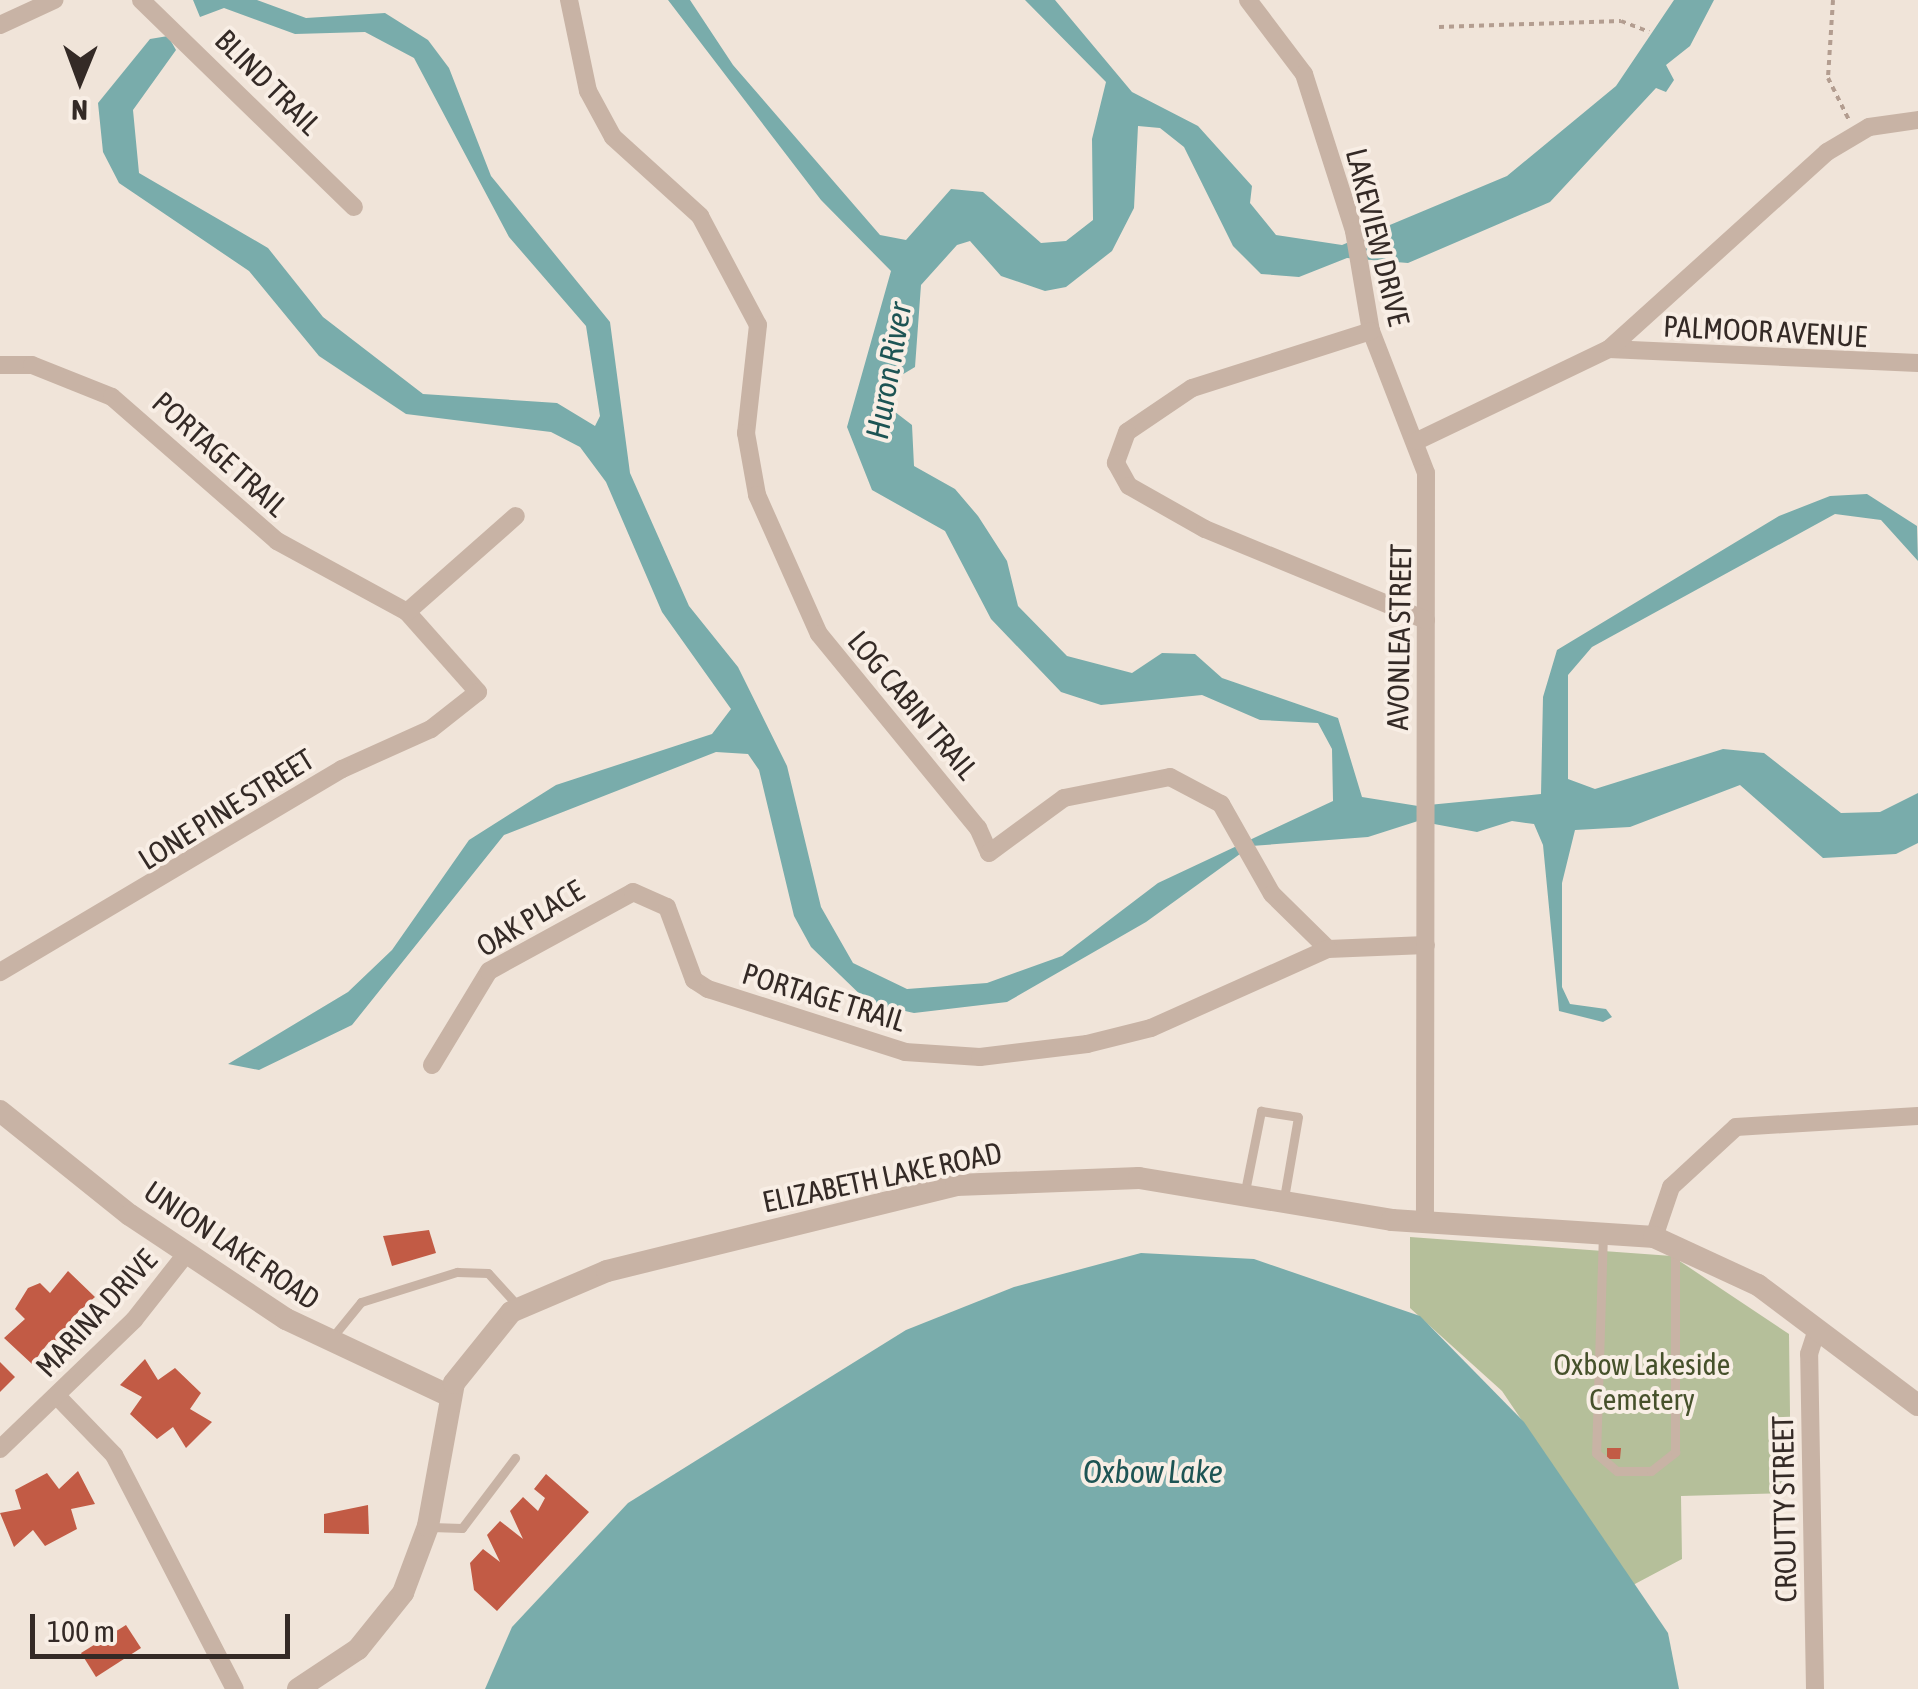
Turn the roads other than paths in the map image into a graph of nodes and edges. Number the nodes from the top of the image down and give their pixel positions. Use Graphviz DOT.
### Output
graph roads {
  1 [pos="54,0"];
  2 [pos="141,0"];
  3 [pos="569,0"];
  4 [pos="1248,0"];
  5 [pos="0,25"];
  6 [pos="1918,120"];
  7 [pos="354,207"];
  8 [pos="1370,331"];
  9 [pos="1609,349"];
  10 [pos="1918,363"];
  11 [pos="0,365"];
  12 [pos="1417,441"];
  13 [pos="516,516"];
  14 [pos="407,612"];
  15 [pos="1426,620"];
  16 [pos="478,692"];
  17 [pos="645,891"];
  18 [pos="1426,944"];
  19 [pos="1328,949"];
  20 [pos="0,972"];
  21 [pos="432,1065"];
  22 [pos="0,1111"];
  23 [pos="1918,1116"];
  24 [pos="1246,1190"];
  25 [pos="1284,1198"];
  26 [pos="1425,1224"];
  27 [pos="1603,1230"];
  28 [pos="1665,1240"];
  29 [pos="186,1254"];
  30 [pos="518,1306"];
  31 [pos="1817,1328"];
  32 [pos="328,1344"];
  33 [pos="57,1396"];
  34 [pos="450,1396"];
  35 [pos="1918,1405"];
  36 [pos="0,1449"];
  37 [pos="515,1458"];
  38 [pos="428,1526"];
  39 [pos="312,1685"];
  40 [pos="235,1689"];
  41 [pos="1815,1689"];
  1 -- 5 [label="street"];
  2 -- 7 [label="street, BLIND TRAIL"];
  3 -- 19 [label="street, LOG CABIN TRAIL"];
  4 -- 8 [label="street, LAKEVIEW DRIVE"];
  6 -- 9 [label="street"];
  8 -- 12 [label="street, LAKEVIEW DRIVE"];
  8 -- 15 [label="street"];
  9 -- 10 [label="street, PALMOOR AVENUE"];
  9 -- 12 [label="street"];
  11 -- 14 [label="street, PORTAGE TRAIL"];
  12 -- 15 [label="street, AVONLEA STREET"];
  13 -- 14 [label="street"];
  14 -- 16 [label="street, PORTAGE TRAIL"];
  15 -- 18 [label="street, AVONLEA STREET"];
  16 -- 20 [label="street, LONE PINE STREET"];
  17 -- 19 [label="street, PORTAGE TRAIL"];
  17 -- 21 [label="street, OAK PLACE"];
  18 -- 19 [label="street"];
  18 -- 26 [label="street, AVONLEA STREET"];
  22 -- 29 [label="street, UNION LAKE ROAD"];
  23 -- 28 [label="street"];
  24 -- 25 [label="street, ELIZABETH LAKE ROAD"];
  24 -- 25 [label="lane"];
  24 -- 30 [label="street, ELIZABETH LAKE ROAD"];
  25 -- 26 [label="street, ELIZABETH LAKE ROAD"];
  26 -- 27 [label="street, ELIZABETH LAKE ROAD"];
  27 -- 28 [label="street, ELIZABETH LAKE ROAD"];
  27 -- 28 [label="lane"];
  28 -- 31 [label="street, ELIZABETH LAKE ROAD"];
  29 -- 32 [label="street, UNION LAKE ROAD"];
  29 -- 33 [label="street, MARINA DRIVE"];
  30 -- 32 [label="lane"];
  30 -- 34 [label="street, ELIZABETH LAKE ROAD"];
  31 -- 35 [label="street, ELIZABETH LAKE ROAD"];
  31 -- 41 [label="street, CROUTTY STREET"];
  32 -- 34 [label="street, UNION LAKE ROAD"];
  33 -- 36 [label="street, MARINA DRIVE"];
  33 -- 40 [label="street"];
  34 -- 38 [label="street, ELIZABETH LAKE ROAD"];
  37 -- 38 [label="lane"];
  38 -- 39 [label="street, ELIZABETH LAKE ROAD"];
}
